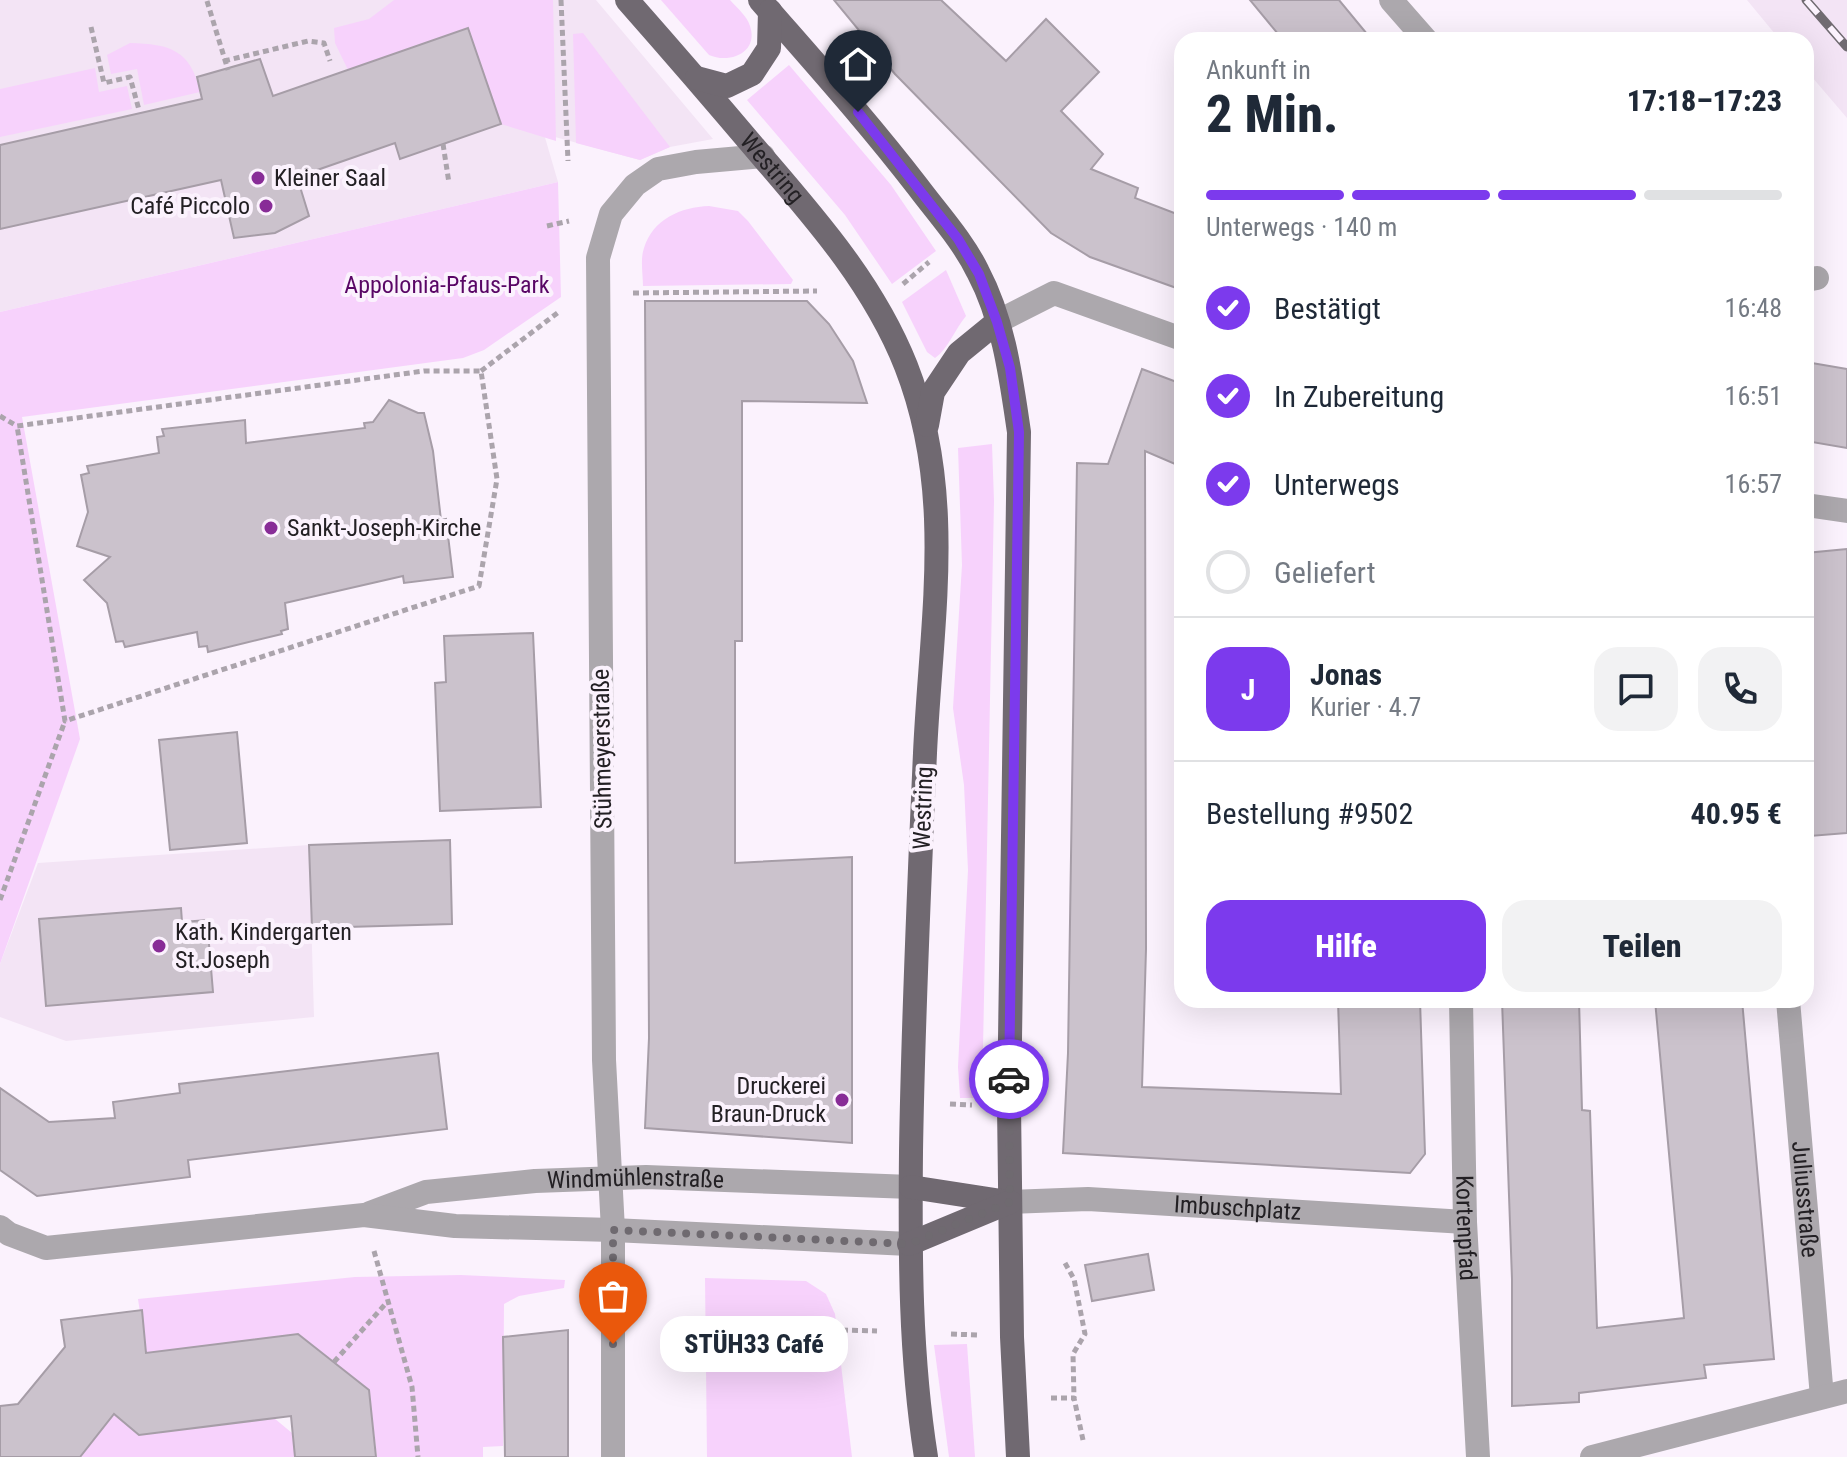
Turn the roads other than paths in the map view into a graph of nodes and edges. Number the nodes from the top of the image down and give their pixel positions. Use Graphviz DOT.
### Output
graph roads {
  1 [pos="627,0"];
  2 [pos="1391,0"];
  3 [pos="765,6"];
  4 [pos="1419,32"];
  5 [pos="697,78"];
  6 [pos="763,156"];
  7 [pos="997,322"];
  8 [pos="1174,336"];
  9 [pos="926,430"];
  10 [pos="1814,506"];
  11 [pos="1847,511"];
  12 [pos="1461,1008"];
  13 [pos="1789,1008"];
  14 [pos="609,1177"];
  15 [pos="911,1187"];
  16 [pos="1010,1202"];
  17 [pos="364,1215"];
  18 [pos="1465,1222"];
  19 [pos="0,1227"];
  20 [pos="613,1230"];
  21 [pos="909,1244"];
  22 [pos="1847,1391"];
  23 [pos="1822,1397"];
  24 [pos="613,1457"];
  25 [pos="926,1457"];
  26 [pos="1018,1457"];
  27 [pos="1478,1457"];
  28 [pos="1592,1457"];
  1 -- 5 [label="main road, Westring"];
  2 -- 4 [label="street"];
  3 -- 5 [label="main road"];
  3 -- 7 [label="main road"];
  5 -- 6 [label="main road, Westring"];
  6 -- 9 [label="main road, Westring"];
  6 -- 14 [label="street, Stühmeyerstraße"];
  7 -- 8 [label="street"];
  7 -- 9 [label="main road, Westring"];
  7 -- 16 [label="main road"];
  9 -- 15 [label="main road, Westring"];
  10 -- 11 [label="street"];
  12 -- 18 [label="street, Kortenpfad"];
  13 -- 23 [label="street, Juliusstraße"];
  14 -- 15 [label="street, Windmühlenstraße"];
  14 -- 17 [label="street, Windmühlenstraße"];
  14 -- 20 [label="street, Stühmeyerstraße"];
  15 -- 16 [label="main road"];
  15 -- 21 [label="main road, Westring"];
  16 -- 18 [label="street, Imbuschplatz"];
  16 -- 21 [label="main road"];
  16 -- 26 [label="main road"];
  17 -- 19 [label="street, Windmühlenstraße"];
  17 -- 20 [label="street, Windmühlenstraße"];
  18 -- 27 [label="street, Kortenpfad"];
  20 -- 21 [label="street, Windmühlenstraße"];
  20 -- 24 [label="street, Stühmeyerstraße"];
  21 -- 25 [label="main road, Westring"];
  22 -- 23 [label="street"];
  23 -- 28 [label="street"];
}
